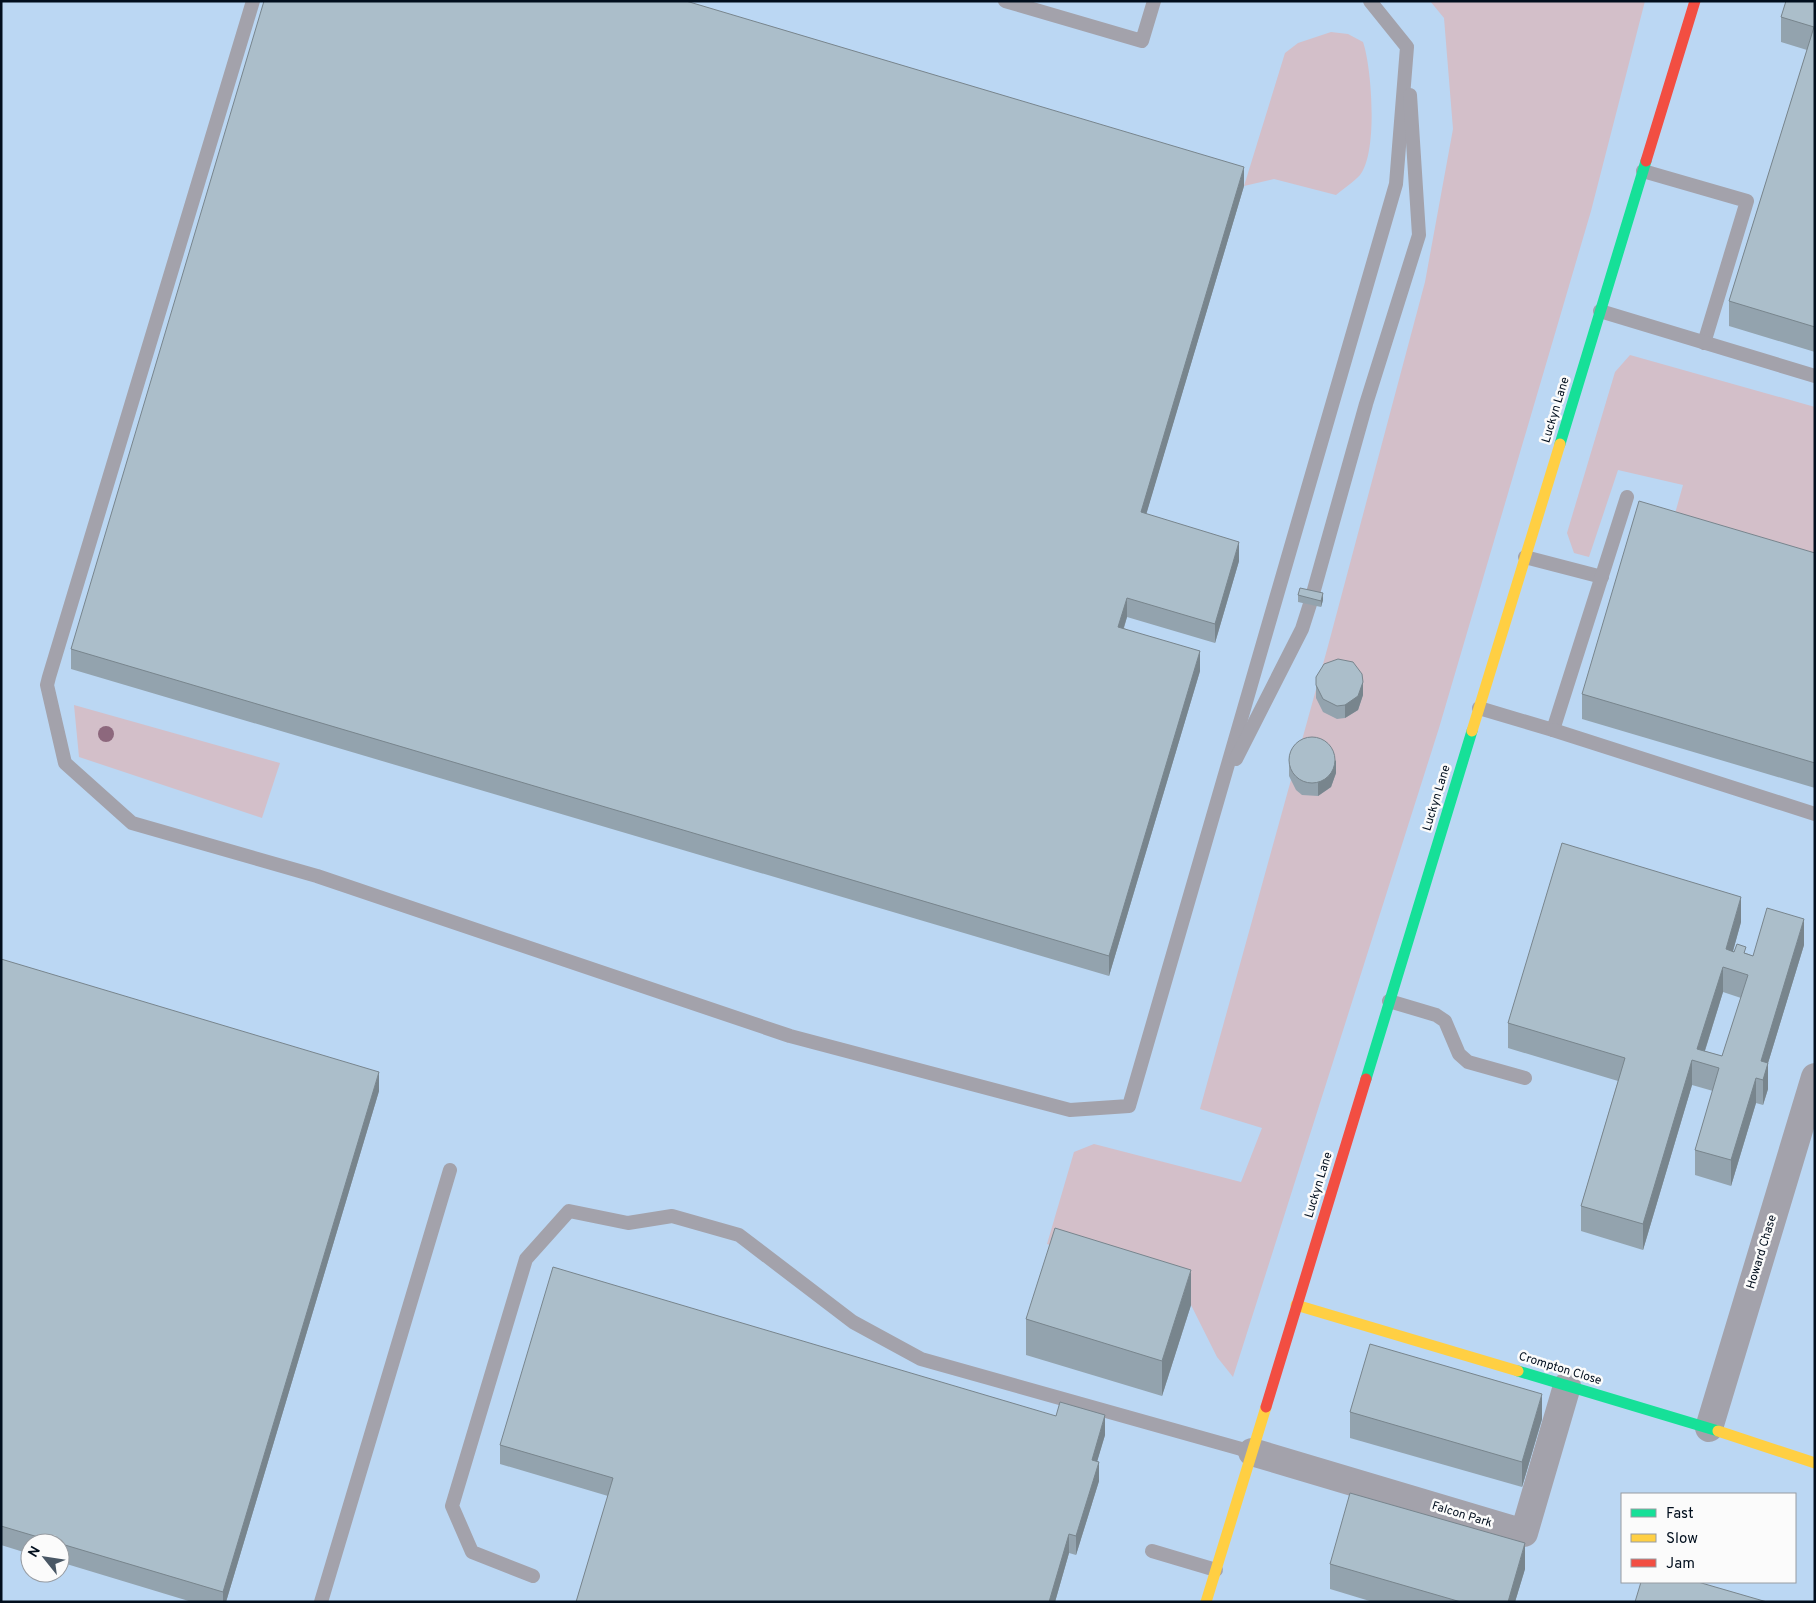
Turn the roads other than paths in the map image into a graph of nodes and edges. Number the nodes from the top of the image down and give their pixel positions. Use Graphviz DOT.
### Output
graph roads {
  1 [pos="252,1"];
  2 [pos="1004,1"];
  3 [pos="1154,1"];
  4 [pos="1370,1"];
  5 [pos="1695,1"];
  6 [pos="1407,47"];
  7 [pos="1643,171"];
  8 [pos="1600,311"];
  9 [pos="1704,343"];
  10 [pos="1815,376"];
  11 [pos="1627,498"];
  12 [pos="1525,557"];
  13 [pos="1602,577"];
  14 [pos="1479,708"];
  15 [pos="1553,730"];
  16 [pos="1220,790"];
  17 [pos="1815,814"];
  18 [pos="1389,1001"];
  19 [pos="1815,1077"];
  20 [pos="1525,1078"];
  21 [pos="450,1170"];
  22 [pos="1296,1305"];
  23 [pos="1568,1386"];
  24 [pos="1709,1428"];
  25 [pos="1252,1452"];
  26 [pos="1815,1463"];
  27 [pos="1152,1550"];
  28 [pos="1216,1570"];
  29 [pos="533,1576"];
  30 [pos="321,1602"];
  31 [pos="1206,1602"];
  1 -- 16 [label="lane"];
  2 -- 3 [label="lane"];
  4 -- 6 [label="lane"];
  5 -- 7 [label="street, Luckyn Lane"];
  6 -- 16 [label="lane"];
  6 -- 16 [label="lane"];
  7 -- 8 [label="street, Luckyn Lane"];
  7 -- 9 [label="lane"];
  8 -- 9 [label="lane"];
  8 -- 12 [label="street, Luckyn Lane"];
  9 -- 10 [label="lane"];
  11 -- 13 [label="lane"];
  12 -- 13 [label="lane"];
  12 -- 14 [label="street, Luckyn Lane"];
  13 -- 15 [label="lane"];
  14 -- 15 [label="lane"];
  14 -- 18 [label="street, Luckyn Lane"];
  15 -- 17 [label="lane"];
  18 -- 20 [label="lane"];
  18 -- 22 [label="street, Luckyn Lane"];
  19 -- 24 [label="street, Howard Chase"];
  21 -- 30 [label="lane"];
  22 -- 23 [label="street, Crompton Close"];
  22 -- 25 [label="street, Luckyn Lane"];
  23 -- 24 [label="street, Crompton Close"];
  23 -- 25 [label="street, Falcon Park"];
  24 -- 26 [label="street, Crompton Close"];
  25 -- 28 [label="street, Luckyn Lane"];
  25 -- 29 [label="lane"];
  27 -- 28 [label="lane"];
  28 -- 31 [label="street, Luckyn Lane"];
}
